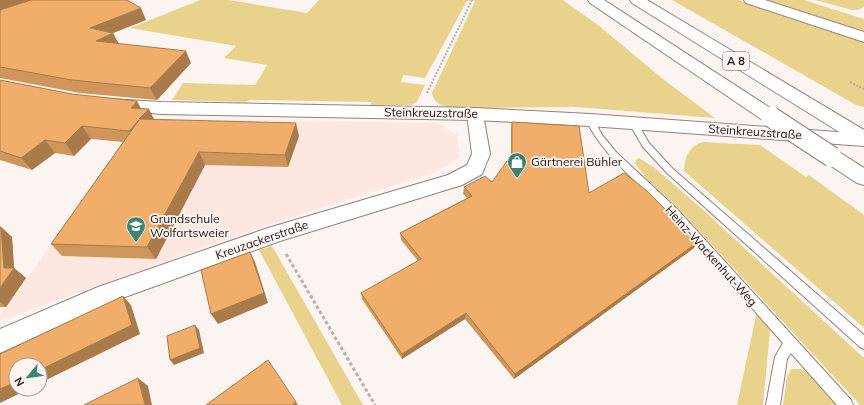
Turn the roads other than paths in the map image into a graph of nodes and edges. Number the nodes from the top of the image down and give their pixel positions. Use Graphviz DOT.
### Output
graph roads {
  1 [pos="595,0"];
  2 [pos="637,0"];
  3 [pos="751,0"];
  4 [pos="864,37"];
  5 [pos="91,101"];
  6 [pos="475,114"];
  7 [pos="590,120"];
  8 [pos="633,123"];
  9 [pos="864,140"];
  10 [pos="864,178"];
  11 [pos="0,341"];
  12 [pos="790,343"];
  13 [pos="864,343"];
  14 [pos="773,405"];
  15 [pos="846,405"];
  1 -- 10 [label="main road, A 8, bridge"];
  2 -- 9 [label="main road, A 8"];
  3 -- 4 [label="main road"];
  5 -- 6 [label="main road, Steinkreuzstraße"];
  6 -- 7 [label="main road, Steinkreuzstraße"];
  6 -- 11 [label="street, Kreuzackerstraße"];
  7 -- 8 [label="main road, Steinkreuzstraße"];
  7 -- 12 [label="lane, Heinz-Wackenhut-Weg"];
  8 -- 9 [label="main road, Steinkreuzstraße"];
  8 -- 13 [label="lane"];
  12 -- 14 [label="lane"];
  12 -- 15 [label="lane, Heinz-Wackenhut-Weg"];
}
